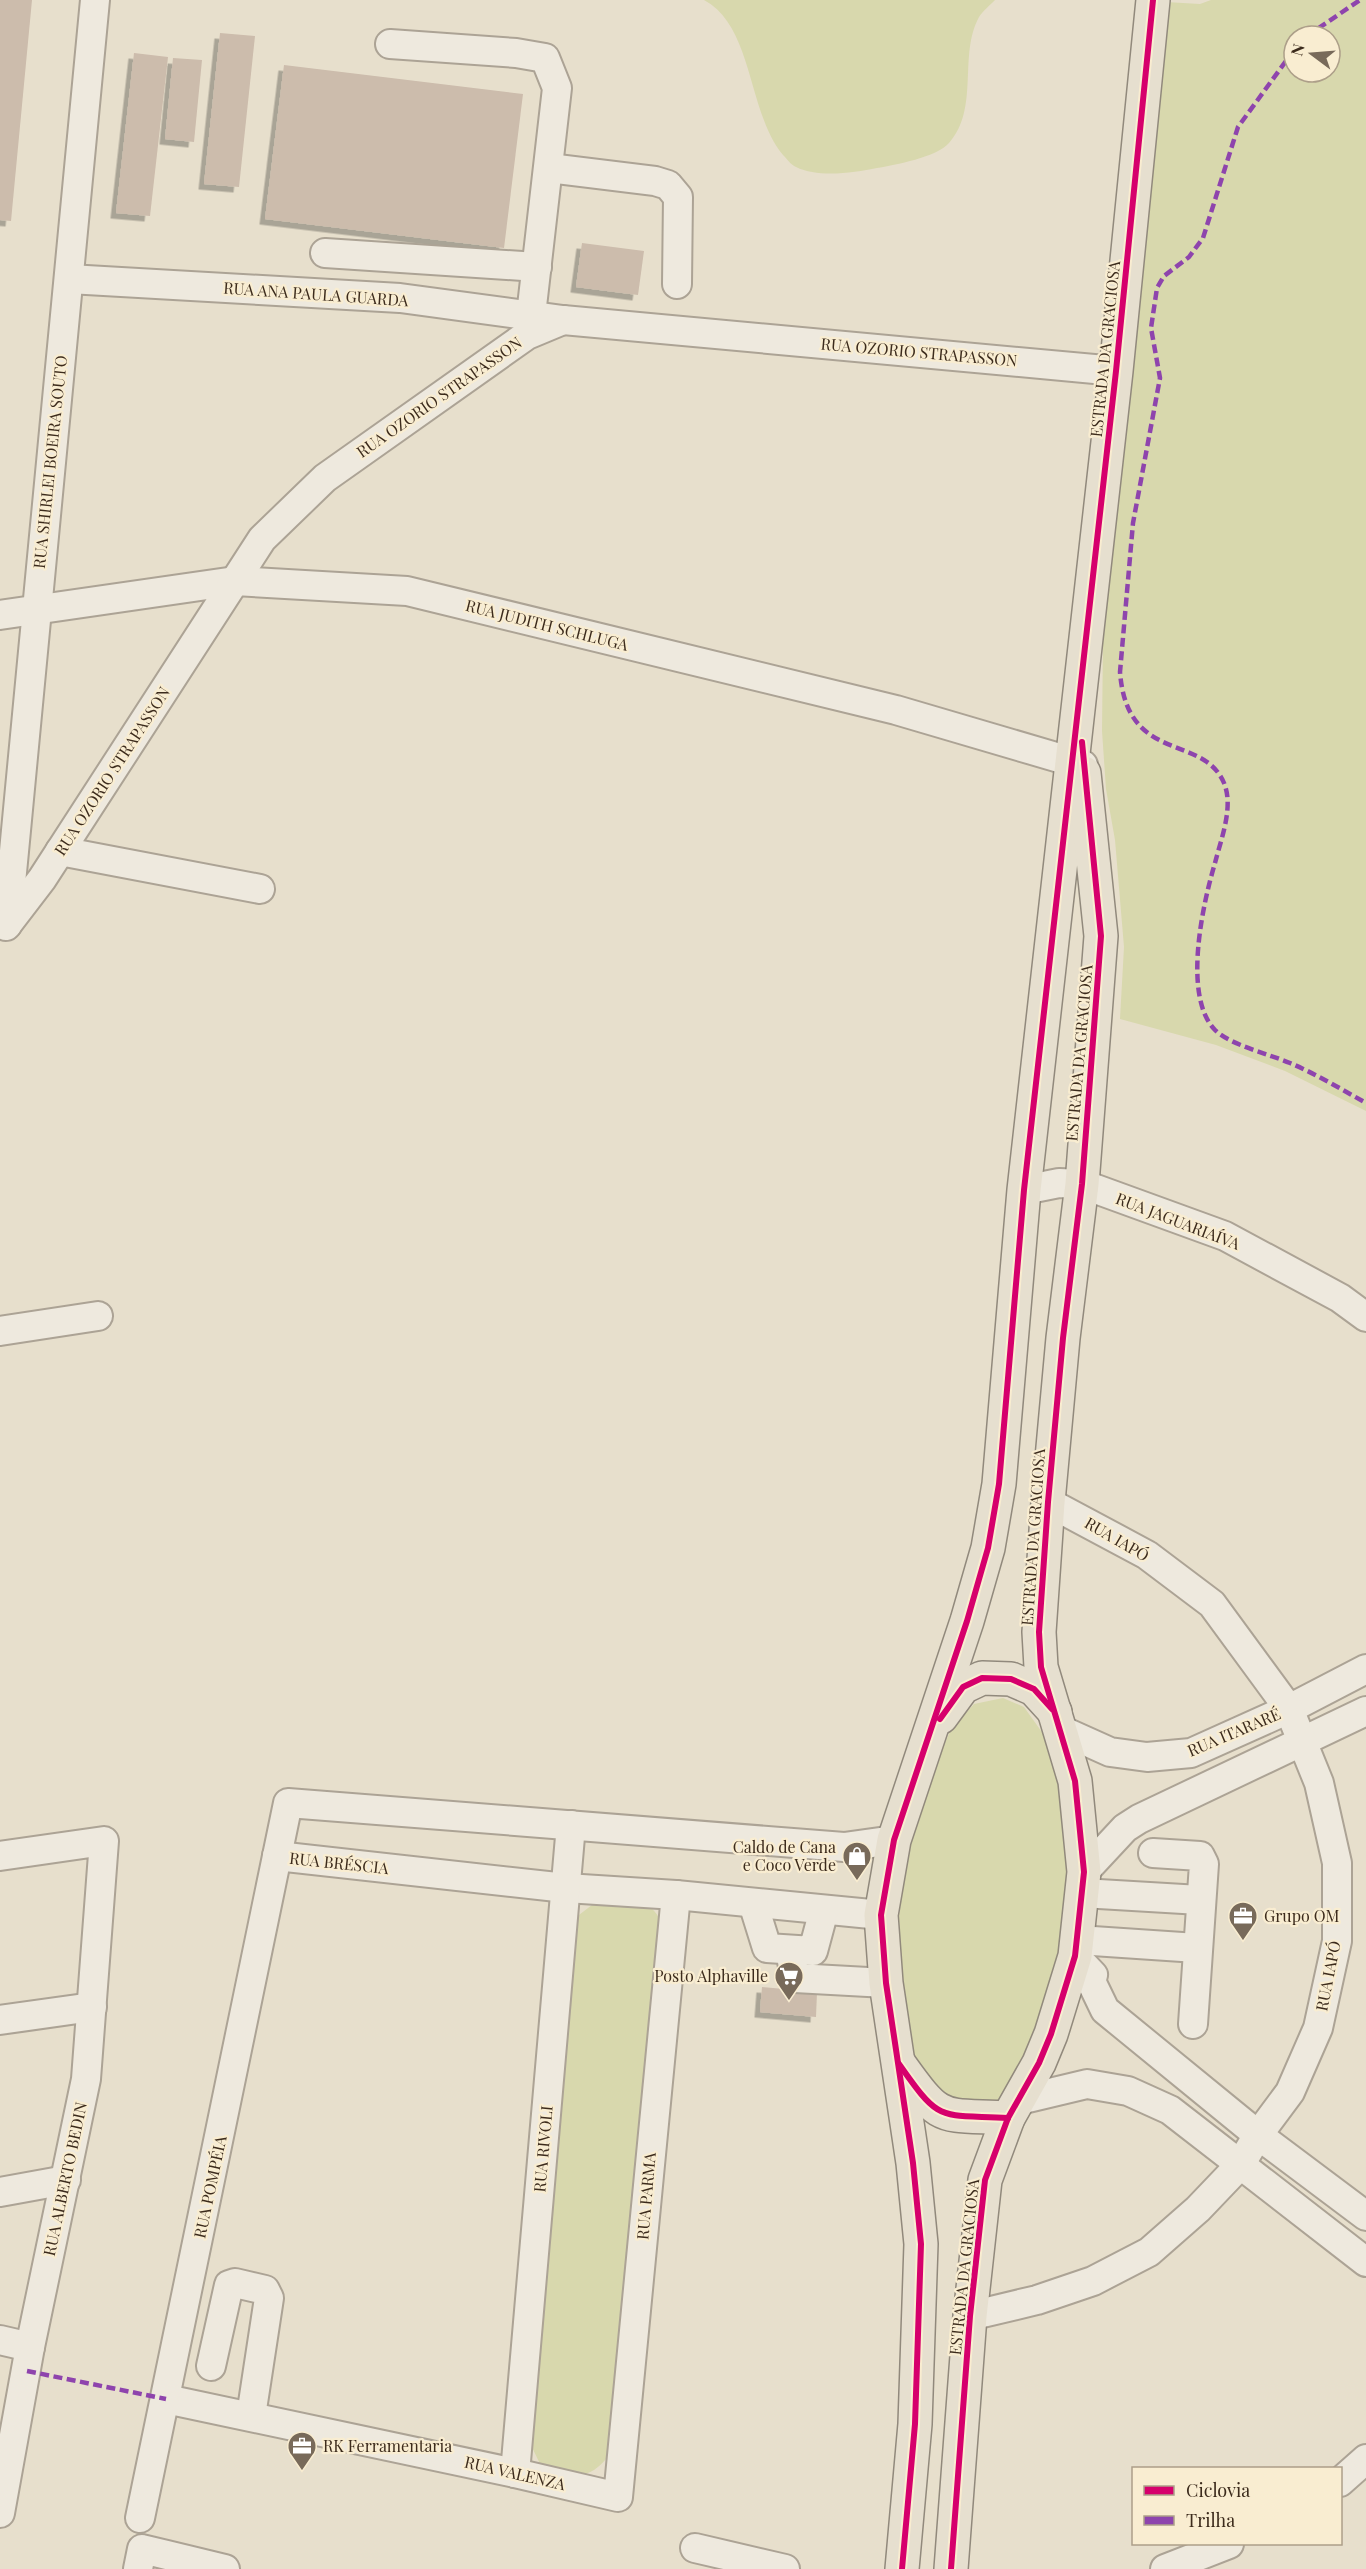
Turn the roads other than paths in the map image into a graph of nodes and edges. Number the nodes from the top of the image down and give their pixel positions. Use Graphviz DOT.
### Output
graph roads {
  1 [pos="95,0"];
  2 [pos="1153,0"];
  3 [pos="390,44"];
  4 [pos="549,168"];
  5 [pos="325,253"];
  6 [pos="537,267"];
  7 [pos="69,279"];
  8 [pos="677,284"];
  9 [pos="531,315"];
  10 [pos="563,320"];
  11 [pos="1116,371"];
  12 [pos="235,581"];
  13 [pos="36,608"];
  14 [pos="0,615"];
  15 [pos="1078,763"];
  16 [pos="60,851"];
  17 [pos="260,889"];
  18 [pos="4,930"];
  19 [pos="1082,1184"];
  20 [pos="1024,1190"];
  21 [pos="98,1316"];
  22 [pos="1366,1317"];
  23 [pos="0,1331"];
  24 [pos="1048,1502"];
  25 [pos="1366,1669"];
  26 [pos="1289,1708"];
  27 [pos="1366,1711"];
  28 [pos="1058,1721"];
  29 [pos="928,1737"];
  30 [pos="1304,1742"];
  31 [pos="571,1825"];
  32 [pos="894,1840"];
  33 [pos="1153,1853"];
  34 [pos="0,1856"];
  35 [pos="277,1856"];
  36 [pos="1083,1883"];
  37 [pos="566,1888"];
  38 [pos="676,1895"];
  39 [pos="1200,1900"];
  40 [pos="753,1903"];
  41 [pos="824,1910"];
  42 [pos="881,1915"];
  43 [pos="1076,1948"];
  44 [pos="1197,1948"];
  45 [pos="790,1950"];
  46 [pos="886,1983"];
  47 [pos="92,2007"];
  48 [pos="0,2020"];
  49 [pos="1193,2024"];
  50 [pos="897,2061"];
  51 [pos="1014,2109"];
  52 [pos="1258,2135"];
  53 [pos="1240,2165"];
  54 [pos="66,2180"];
  55 [pos="0,2192"];
  56 [pos="1366,2216"];
  57 [pos="1366,2262"];
  58 [pos="970,2316"];
  59 [pos="0,2340"];
  60 [pos="30,2346"];
  61 [pos="211,2366"];
  62 [pos="166,2399"];
  63 [pos="251,2416"];
  64 [pos="1366,2459"];
  65 [pos="515,2472"];
  66 [pos="1342,2481"];
  67 [pos="618,2497"];
  68 [pos="0,2509"];
  69 [pos="140,2517"];
  70 [pos="1226,2545"];
  71 [pos="695,2548"];
  72 [pos="138,2569"];
  73 [pos="225,2569"];
  74 [pos="784,2569"];
  75 [pos="902,2569"];
  76 [pos="951,2569"];
  77 [pos="1165,2569"];
  1 -- 7 [label="street, RUA SHIRLEI BOEIRA SOUTO"];
  2 -- 11 [label="main road, ESTRADA DA GRACIOSA"];
  3 -- 4 [label="street"];
  4 -- 6 [label="street"];
  4 -- 8 [label="street"];
  5 -- 6 [label="street"];
  6 -- 9 [label="street"];
  7 -- 9 [label="street, RUA ANA PAULA GUARDA"];
  7 -- 13 [label="street, RUA SHIRLEI BOEIRA SOUTO"];
  9 -- 10 [label="street, RUA ANA PAULA GUARDA"];
  10 -- 11 [label="street, RUA OZORIO STRAPASSON"];
  10 -- 12 [label="street, RUA OZORIO STRAPASSON"];
  11 -- 15 [label="main road, ESTRADA DA GRACIOSA"];
  12 -- 13 [label="street, RUA JUDITH SCHLUGA"];
  12 -- 15 [label="street, RUA JUDITH SCHLUGA"];
  12 -- 16 [label="street, RUA OZORIO STRAPASSON"];
  13 -- 14 [label="street, RUA JUDITH SCHLUGA"];
  13 -- 18 [label="street, RUA SHIRLEI BOEIRA SOUTO"];
  15 -- 19 [label="main road, ESTRADA DA GRACIOSA"];
  15 -- 20 [label="main road, ESTRADA DA GRACIOSA"];
  16 -- 17 [label="street"];
  16 -- 18 [label="street, RUA OZORIO STRAPASSON"];
  19 -- 20 [label="street"];
  19 -- 22 [label="street, RUA JAGUARIAÍVA"];
  19 -- 24 [label="main road, ESTRADA DA GRACIOSA"];
  20 -- 29 [label="main road, ESTRADA DA GRACIOSA"];
  21 -- 23 [label="street"];
  24 -- 26 [label="street, RUA IAPÓ"];
  24 -- 28 [label="main road, ESTRADA DA GRACIOSA"];
  25 -- 26 [label="street, RUA ITARARÉ"];
  26 -- 28 [label="street, RUA ITARARÉ"];
  26 -- 30 [label="street, RUA IAPÓ"];
  27 -- 30 [label="street"];
  28 -- 29 [label="main road"];
  28 -- 36 [label="main road, ESTRADA DA GRACIOSA"];
  29 -- 32 [label="main road, ESTRADA DA GRACIOSA"];
  30 -- 36 [label="street"];
  30 -- 52 [label="street, RUA IAPÓ"];
  31 -- 32 [label="street, RUA BRÉSCIA"];
  31 -- 35 [label="street, RUA BRÉSCIA"];
  31 -- 37 [label="street, RUA RIVOLI"];
  32 -- 42 [label="main road, ESTRADA DA GRACIOSA"];
  33 -- 39 [label="street"];
  34 -- 47 [label="street, RUA ALBERTO BEDIN"];
  35 -- 37 [label="street, RUA BRÉSCIA"];
  35 -- 62 [label="street, RUA POMPÉIA"];
  36 -- 39 [label="street"];
  36 -- 43 [label="main road, ESTRADA DA GRACIOSA"];
  37 -- 38 [label="street, RUA BRÉSCIA"];
  37 -- 65 [label="street, RUA RIVOLI"];
  38 -- 40 [label="street, RUA BRÉSCIA"];
  38 -- 67 [label="street, RUA PARMA"];
  39 -- 44 [label="street"];
  40 -- 41 [label="street, RUA BRÉSCIA"];
  40 -- 45 [label="street"];
  41 -- 42 [label="street, RUA BRÉSCIA"];
  41 -- 45 [label="street"];
  42 -- 46 [label="main road, ESTRADA DA GRACIOSA"];
  43 -- 44 [label="street"];
  43 -- 51 [label="main road, ESTRADA DA GRACIOSA"];
  43 -- 52 [label="street"];
  44 -- 49 [label="street"];
  45 -- 46 [label="street"];
  46 -- 50 [label="main road, ESTRADA DA GRACIOSA"];
  47 -- 48 [label="street"];
  47 -- 54 [label="street, RUA ALBERTO BEDIN"];
  50 -- 51 [label="main road"];
  50 -- 75 [label="main road, ESTRADA DA GRACIOSA"];
  51 -- 53 [label="street"];
  51 -- 58 [label="main road, ESTRADA DA GRACIOSA"];
  52 -- 53 [label="street, RUA IAPÓ"];
  52 -- 56 [label="street"];
  53 -- 57 [label="street"];
  53 -- 58 [label="street, RUA IAPÓ"];
  54 -- 55 [label="street"];
  54 -- 60 [label="street, RUA ALBERTO BEDIN"];
  58 -- 76 [label="main road, ESTRADA DA GRACIOSA"];
  59 -- 60 [label="street"];
  60 -- 68 [label="street, RUA ALBERTO BEDIN"];
  61 -- 63 [label="street"];
  62 -- 63 [label="street, RUA VALENZA"];
  62 -- 69 [label="street, RUA POMPÉIA"];
  63 -- 65 [label="street, RUA VALENZA"];
  64 -- 66 [label="street"];
  65 -- 67 [label="street, RUA VALENZA"];
  70 -- 77 [label="street"];
  71 -- 74 [label="street"];
  72 -- 73 [label="street"];
}
